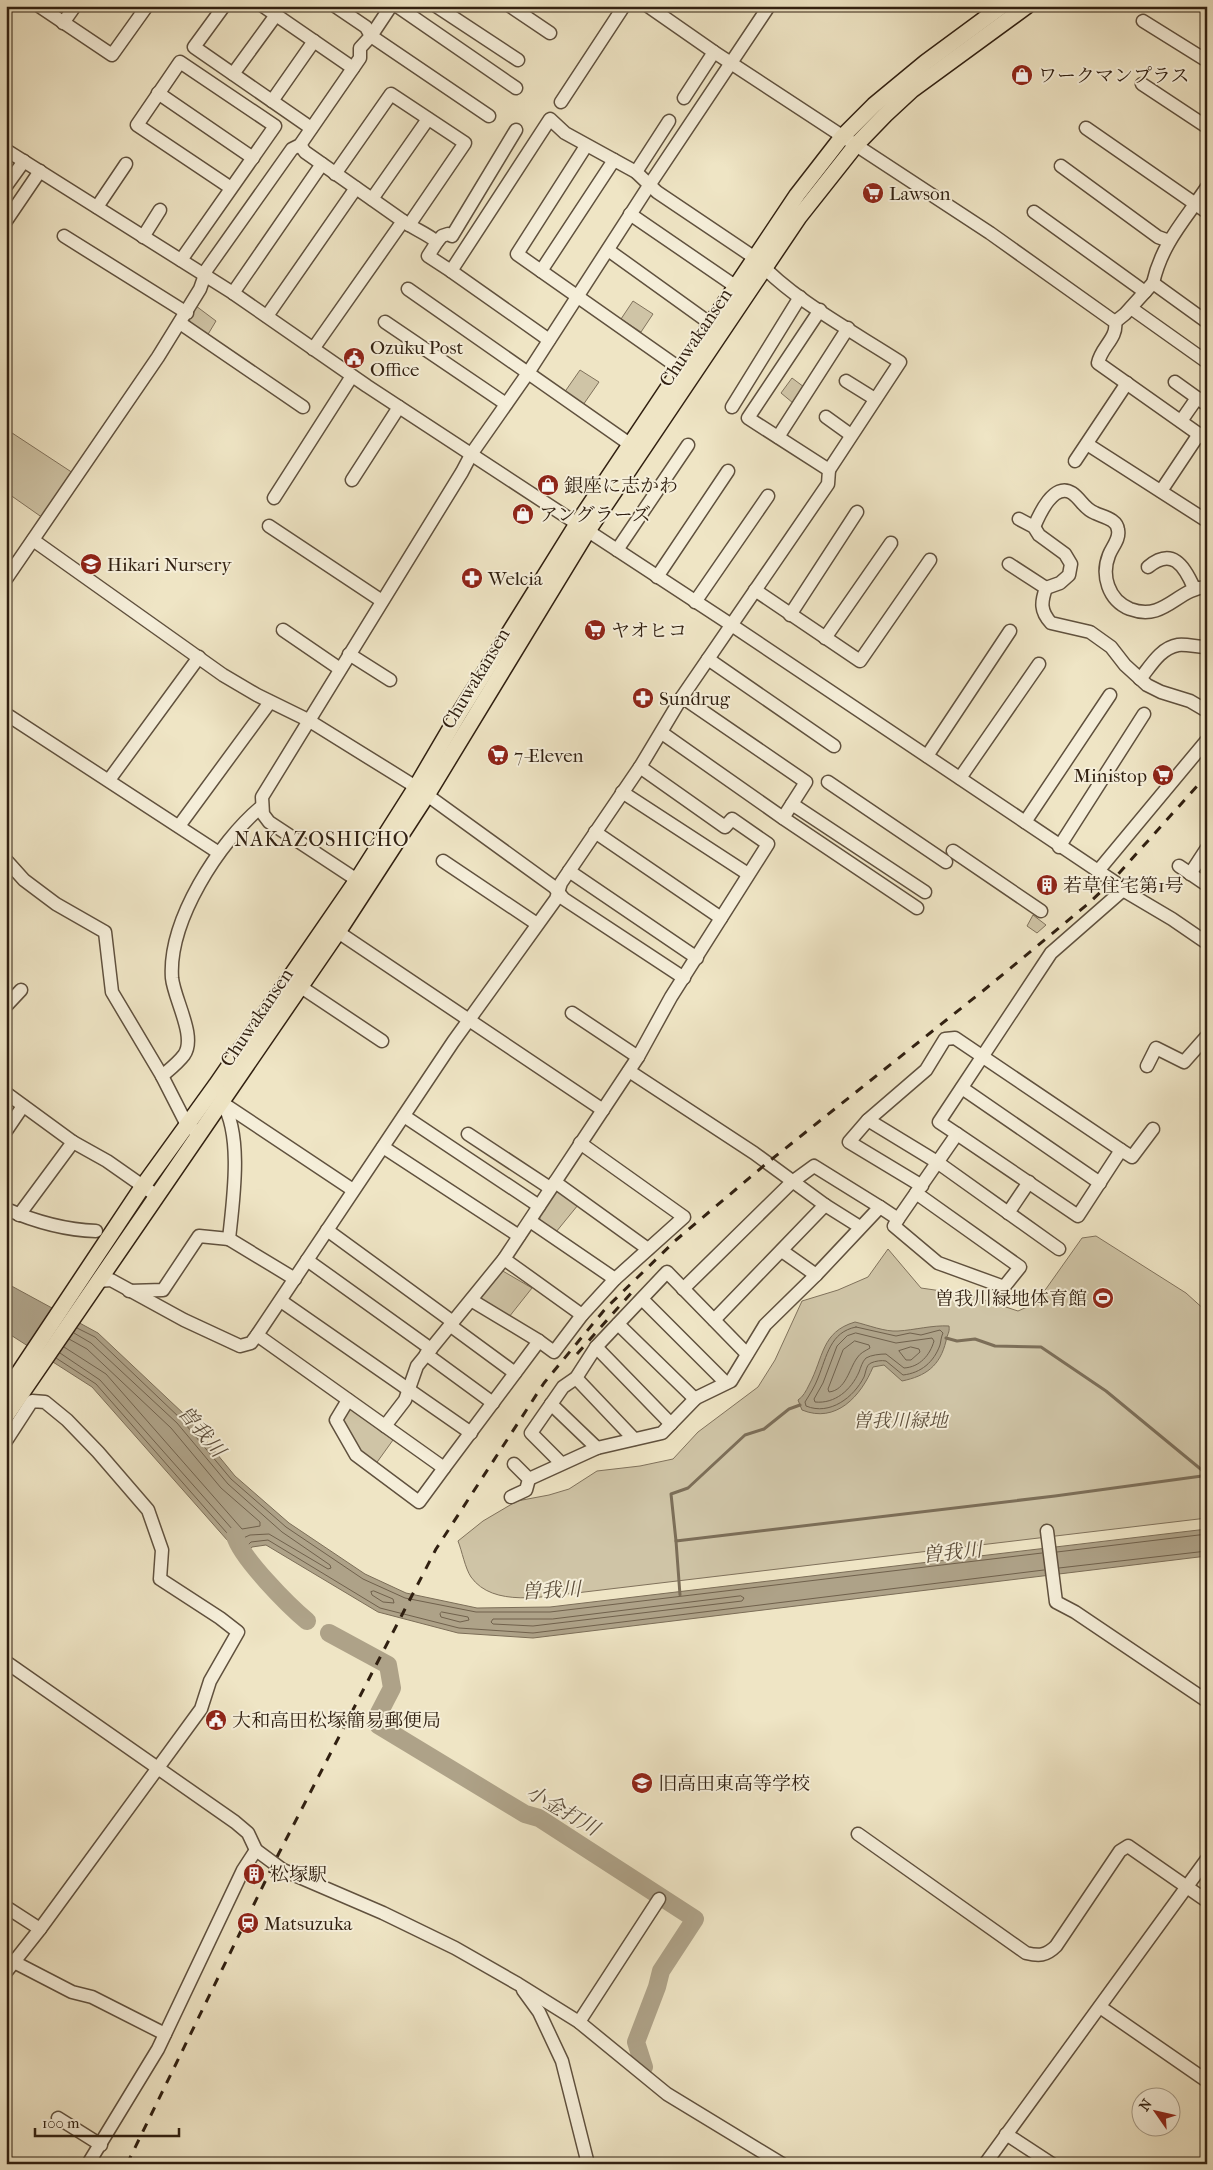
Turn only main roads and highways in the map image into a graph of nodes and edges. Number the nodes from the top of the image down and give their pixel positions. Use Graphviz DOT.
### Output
graph roads {
  1 [pos="1002,6"];
  2 [pos="1027,6"];
  3 [pos="760,264"];
  4 [pos="582,528"];
  5 [pos="422,791"];
  6 [pos="30,1368"];
  7 [pos="6,1392"];
  8 [pos="6,1416"];
  1 -- 3 [label="main road, Chuwakansen"];
  2 -- 3 [label="main road, Chuwakansen"];
  3 -- 4 [label="main road, Chuwakansen"];
  3 -- 4 [label="main road, Chuwakansen"];
  4 -- 5 [label="main road, Chuwakansen"];
  5 -- 6 [label="main road, Chuwakansen"];
  5 -- 6 [label="main road, Chuwakansen"];
  6 -- 7 [label="main road, Chuwakansen"];
  6 -- 8 [label="main road, Chuwakansen"];
}
